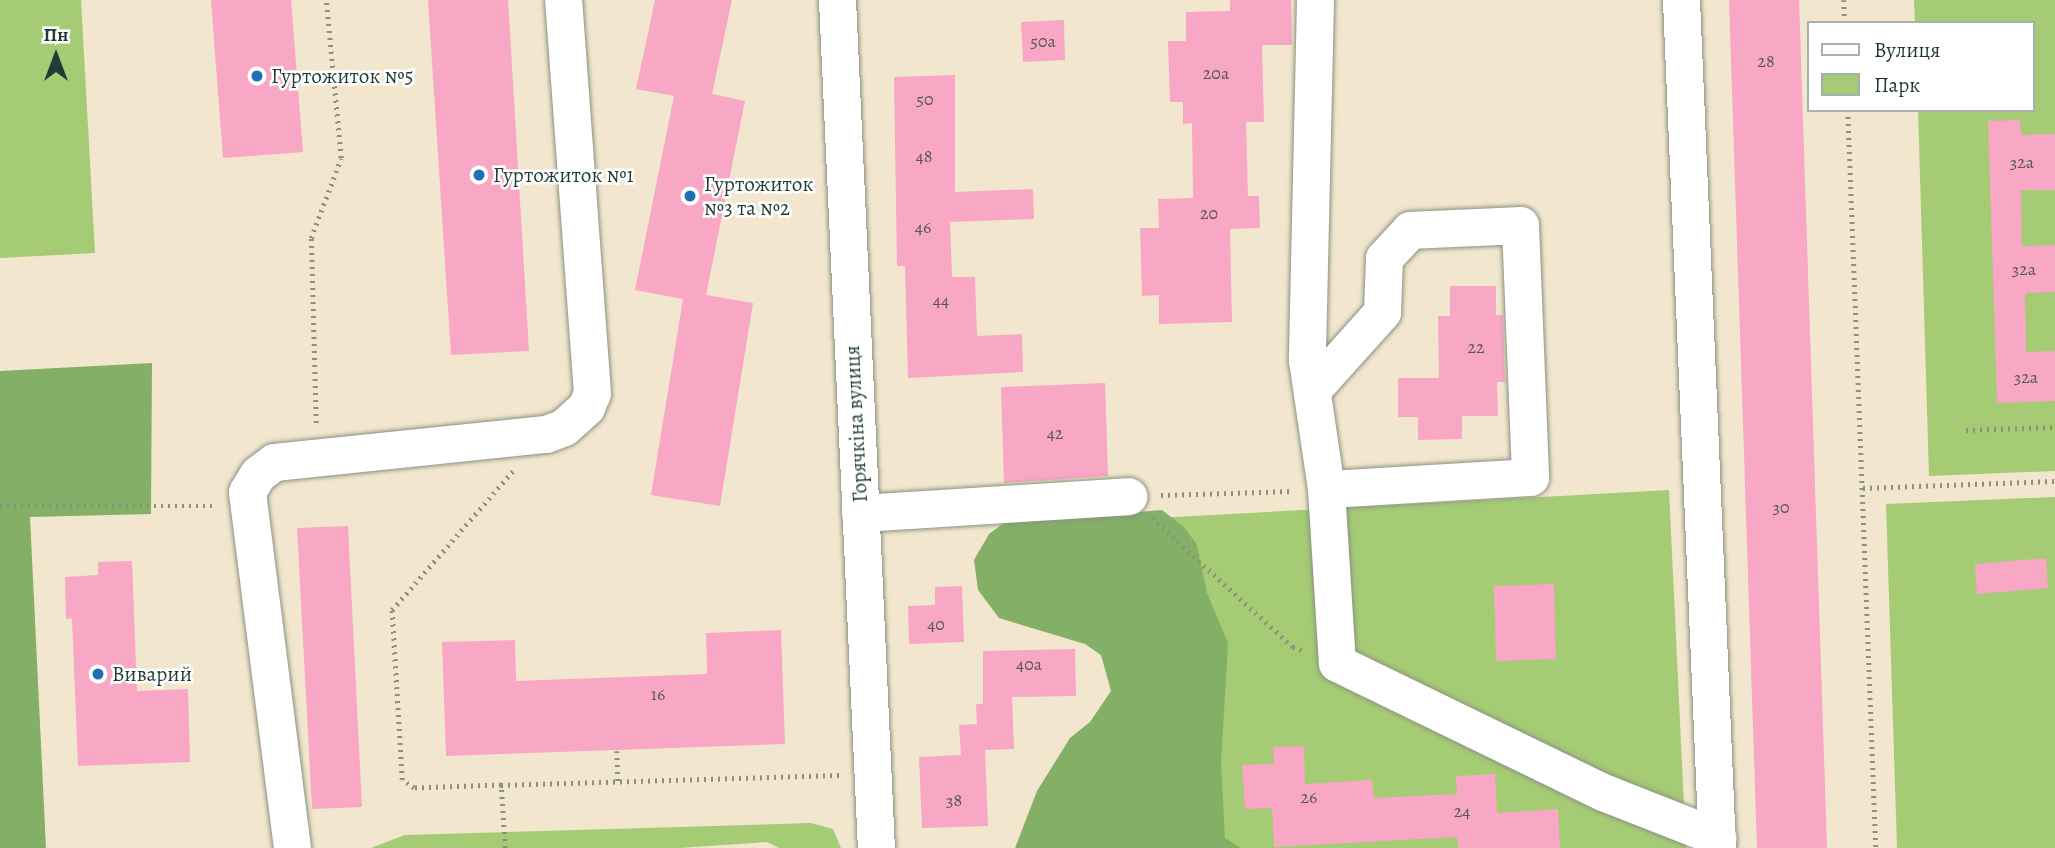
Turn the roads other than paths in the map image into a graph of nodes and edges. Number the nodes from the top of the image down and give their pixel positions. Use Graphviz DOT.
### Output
graph roads {
  1 [pos="563,0"];
  2 [pos="837,0"];
  3 [pos="1314,0"];
  4 [pos="1681,0"];
  5 [pos="1312,390"];
  6 [pos="1326,489"];
  7 [pos="1128,496"];
  8 [pos="860,513"];
  9 [pos="1717,843"];
  10 [pos="292,848"];
  11 [pos="876,848"];
  1 -- 10 [label="street"];
  2 -- 8 [label="street, Горячкіна вулиця"];
  3 -- 5 [label="street"];
  4 -- 9 [label="street"];
  5 -- 6 [label="street"];
  5 -- 6 [label="street"];
  6 -- 9 [label="street"];
  7 -- 8 [label="street"];
  8 -- 11 [label="street, Горячкіна вулиця"];
}
